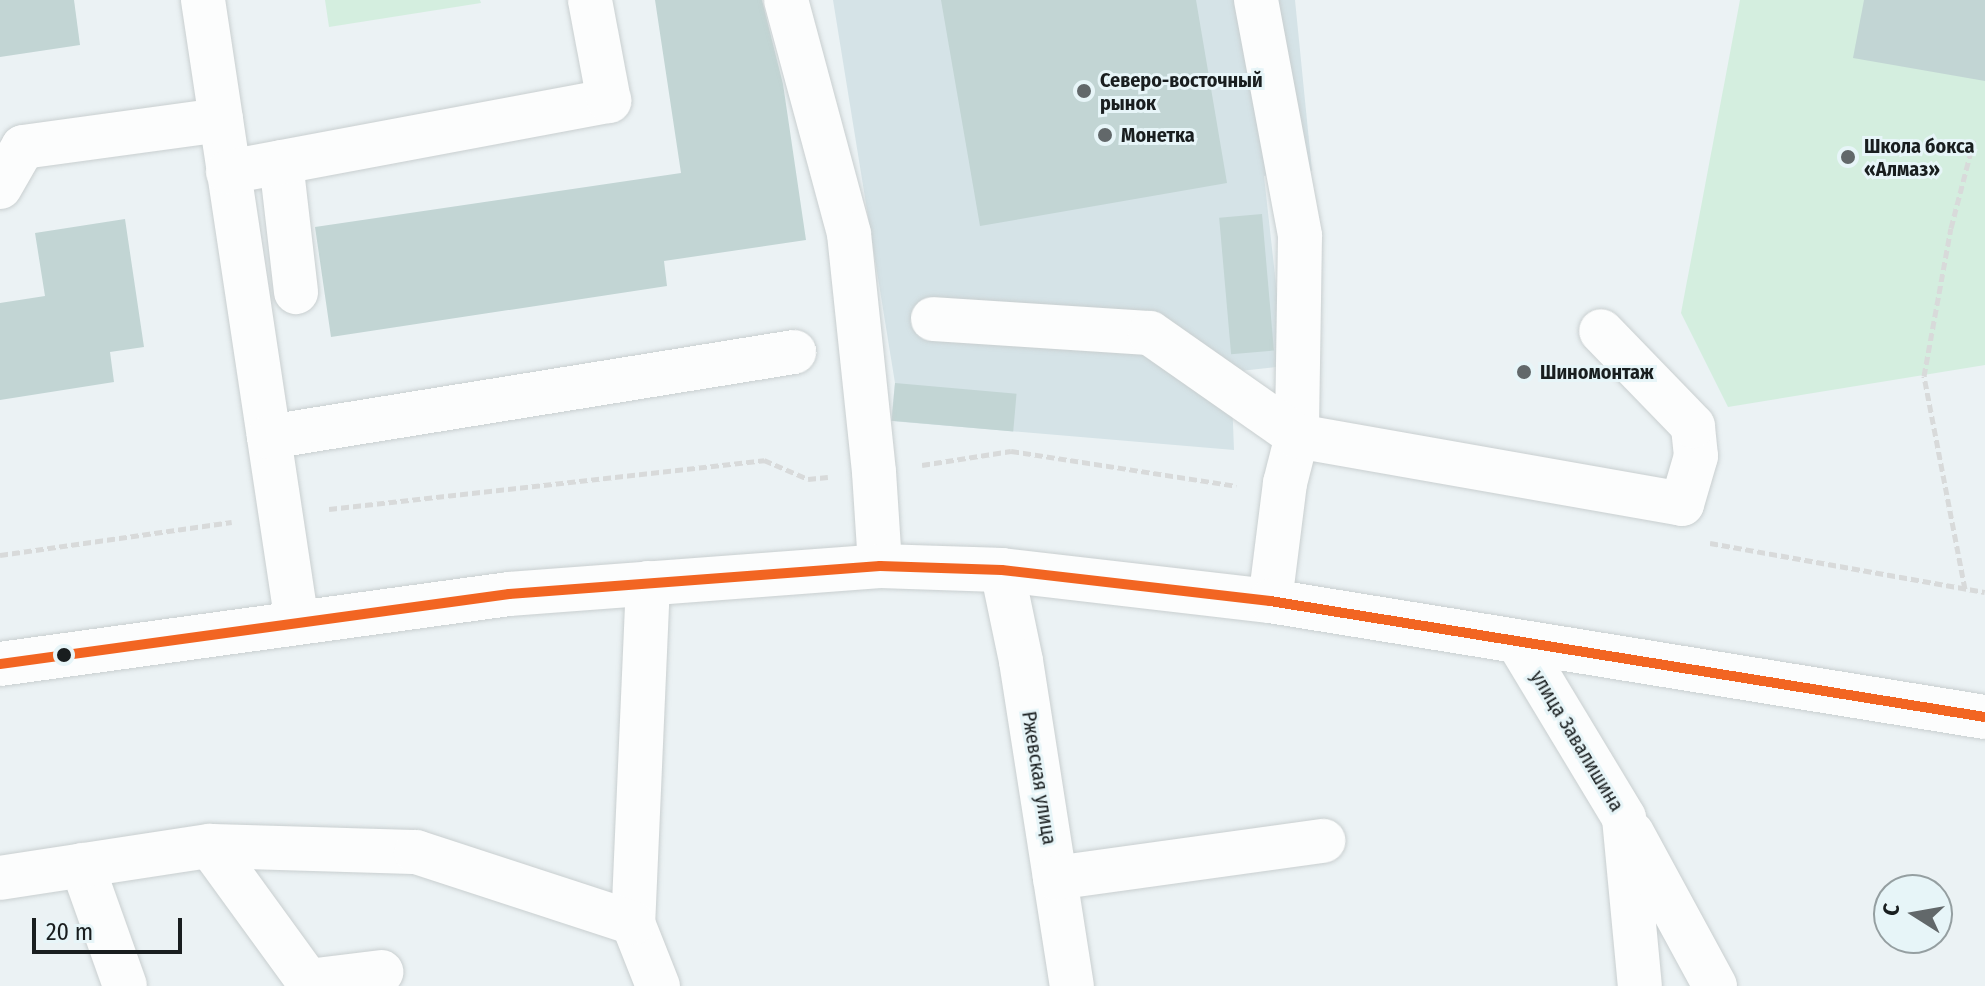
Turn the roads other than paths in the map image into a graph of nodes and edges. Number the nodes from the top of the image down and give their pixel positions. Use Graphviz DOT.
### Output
graph roads {
  1 [pos="203,0"];
  2 [pos="590,0"];
  3 [pos="786,0"];
  4 [pos="1256,0"];
  5 [pos="221,120"];
  6 [pos="281,162"];
  7 [pos="228,172"];
  8 [pos="1,183"];
  9 [pos="296,292"];
  10 [pos="933,319"];
  11 [pos="1601,331"];
  12 [pos="794,352"];
  13 [pos="1297,436"];
  14 [pos="269,437"];
  15 [pos="880,566"];
  16 [pos="1002,570"];
  17 [pos="648,583"];
  18 [pos="1270,601"];
  19 [pos="297,623"];
  20 [pos="1518,642"];
  21 [pos="0,664"];
  22 [pos="1985,717"];
  23 [pos="1624,818"];
  24 [pos="1323,841"];
  25 [pos="210,846"];
  26 [pos="82,865"];
  27 [pos="0,878"];
  28 [pos="1055,878"];
  29 [pos="633,923"];
  30 [pos="381,972"];
  31 [pos="125,986"];
  32 [pos="658,986"];
  33 [pos="1072,986"];
  34 [pos="1640,986"];
  35 [pos="1715,986"];
  1 -- 5 [label="main road"];
  2 -- 6 [label="main road"];
  3 -- 15 [label="main road"];
  4 -- 13 [label="main road"];
  5 -- 7 [label="main road"];
  5 -- 8 [label="main road"];
  6 -- 7 [label="main road"];
  6 -- 9 [label="main road"];
  7 -- 14 [label="main road"];
  10 -- 13 [label="main road"];
  11 -- 13 [label="main road"];
  12 -- 14 [label="main road"];
  13 -- 18 [label="main road"];
  14 -- 19 [label="main road"];
  15 -- 16 [label="main road"];
  15 -- 17 [label="main road"];
  16 -- 18 [label="main road"];
  16 -- 28 [label="main road, Ржевская улица"];
  17 -- 19 [label="main road"];
  17 -- 29 [label="main road"];
  18 -- 20 [label="main road"];
  19 -- 21 [label="main road"];
  20 -- 22 [label="main road"];
  20 -- 23 [label="main road, улица Завалишина"];
  23 -- 34 [label="main road, улица Завалишина"];
  23 -- 35 [label="main road"];
  24 -- 28 [label="main road"];
  25 -- 26 [label="main road"];
  25 -- 29 [label="main road"];
  25 -- 30 [label="main road"];
  26 -- 27 [label="main road"];
  26 -- 31 [label="main road"];
  28 -- 33 [label="main road, Ржевская улица"];
  29 -- 32 [label="main road"];
}
